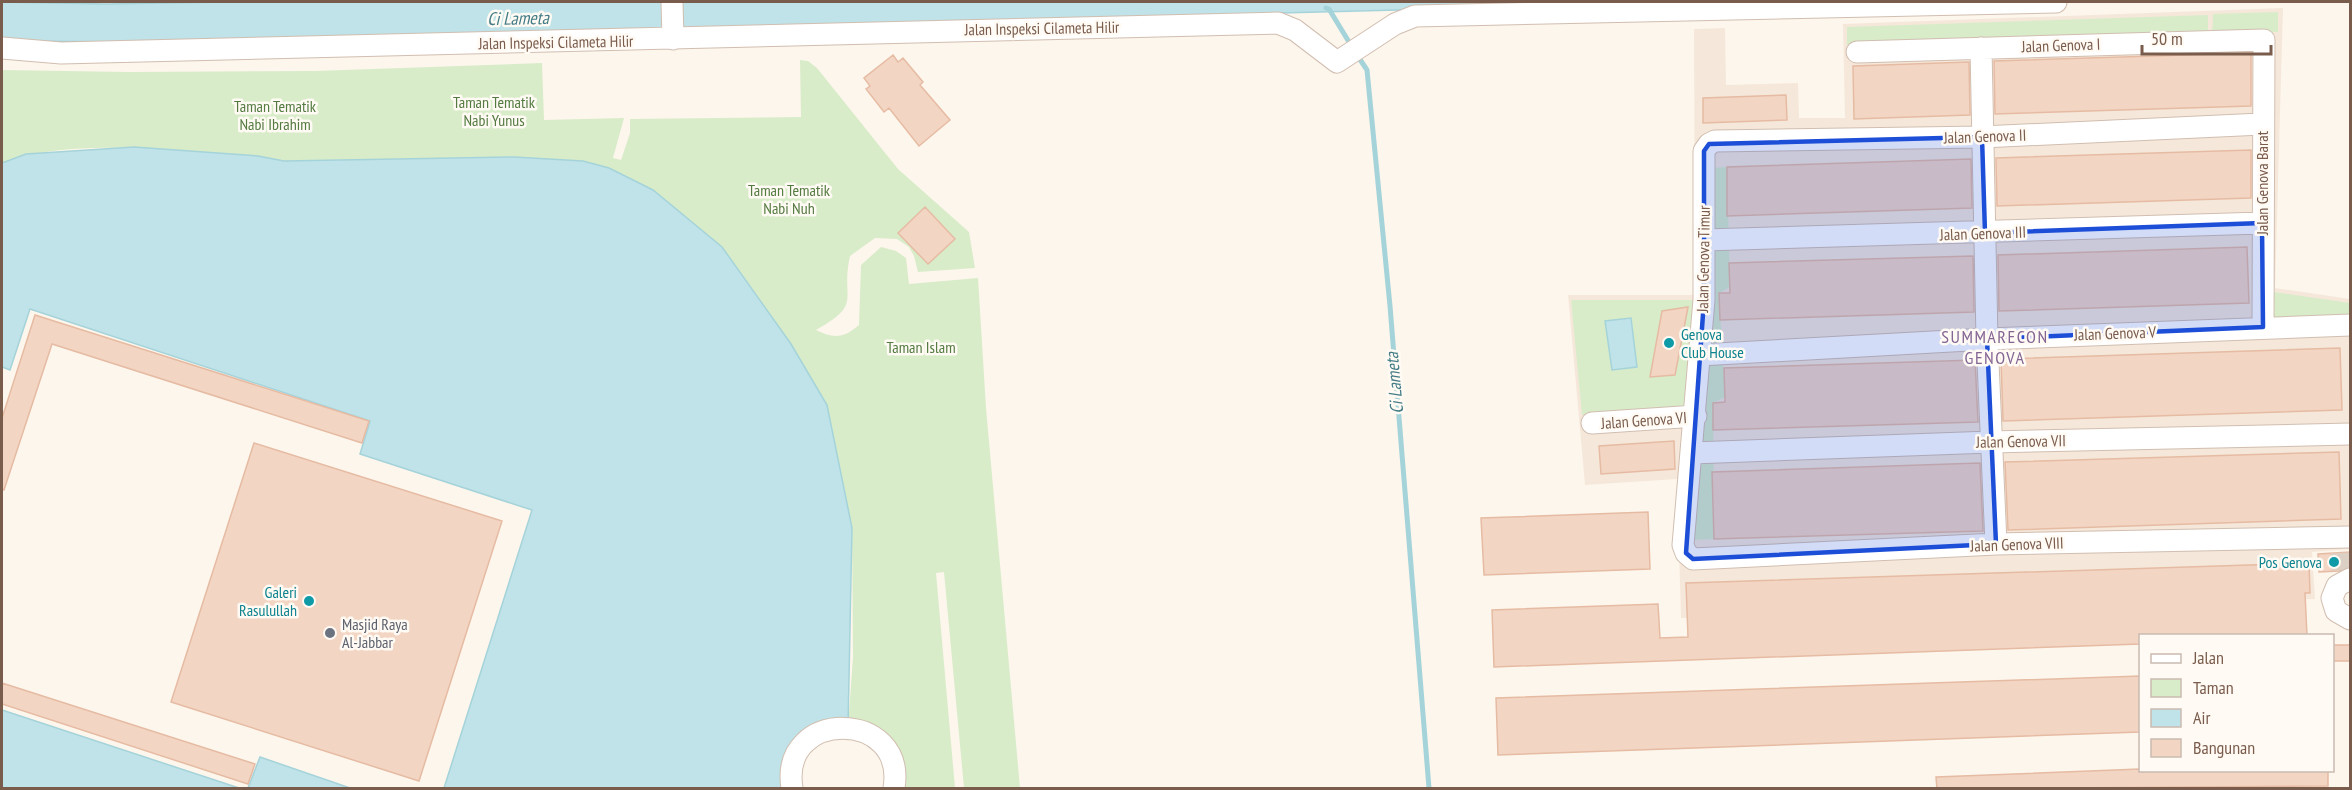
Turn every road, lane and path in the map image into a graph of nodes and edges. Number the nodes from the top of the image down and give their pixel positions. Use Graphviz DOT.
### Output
graph roads {
  1 [pos="672,2"];
  2 [pos="2056,2"];
  3 [pos="673,34"];
  4 [pos="2264,40"];
  5 [pos="2,48"];
  6 [pos="1981,48"];
  7 [pos="1857,51"];
  8 [pos="2262,124"];
  9 [pos="1982,137"];
  10 [pos="1708,144"];
  11 [pos="2262,223"];
  12 [pos="1985,233"];
  13 [pos="1704,240"];
  14 [pos="2350,325"];
  15 [pos="2263,327"];
  16 [pos="1987,339"];
  17 [pos="1700,355"];
  18 [pos="1696,416"];
  19 [pos="1592,423"];
  20 [pos="2350,434"];
  21 [pos="1991,442"];
  22 [pos="1692,453"];
  23 [pos="1996,544"];
  24 [pos="1686,553"];
  25 [pos="2346,557"];
  26 [pos="2350,619"];
  27 [pos="792,789"];
  28 [pos="894,789"];
  1 -- 3 [label="street"];
  2 -- 3 [label="street, Jalan Inspeksi Cilameta Hilir"];
  3 -- 5 [label="street, Jalan Inspeksi Cilameta Hilir"];
  4 -- 6 [label="street, Jalan Genova I"];
  4 -- 8 [label="street, Jalan Genova Barat"];
  6 -- 7 [label="street, Jalan Genova I"];
  6 -- 9 [label="street"];
  8 -- 9 [label="street, Jalan Genova II"];
  8 -- 11 [label="street, Jalan Genova Barat"];
  9 -- 10 [label="street, Jalan Genova II"];
  9 -- 12 [label="street"];
  10 -- 13 [label="street, Jalan Genova Timur"];
  11 -- 12 [label="street, Jalan Genova III"];
  11 -- 15 [label="street, Jalan Genova Barat"];
  12 -- 13 [label="street, Jalan Genova III"];
  12 -- 16 [label="street"];
  13 -- 17 [label="street, Jalan Genova Timur"];
  14 -- 15 [label="street, Jalan Genova V"];
  15 -- 16 [label="street, Jalan Genova V"];
  16 -- 17 [label="street, Jalan Genova V"];
  16 -- 21 [label="street"];
  17 -- 18 [label="street, Jalan Genova Timur"];
  18 -- 19 [label="street, Jalan Genova VI"];
  18 -- 22 [label="street, Jalan Genova Timur"];
  20 -- 21 [label="street, Jalan Genova VII"];
  21 -- 22 [label="street, Jalan Genova VII"];
  21 -- 23 [label="street"];
  22 -- 24 [label="street, Jalan Genova Timur"];
  23 -- 24 [label="street, Jalan Genova VIII"];
  23 -- 25 [label="street, Jalan Genova VIII"];
  25 -- 26 [label="street"];
  27 -- 28 [label="street"];
}
